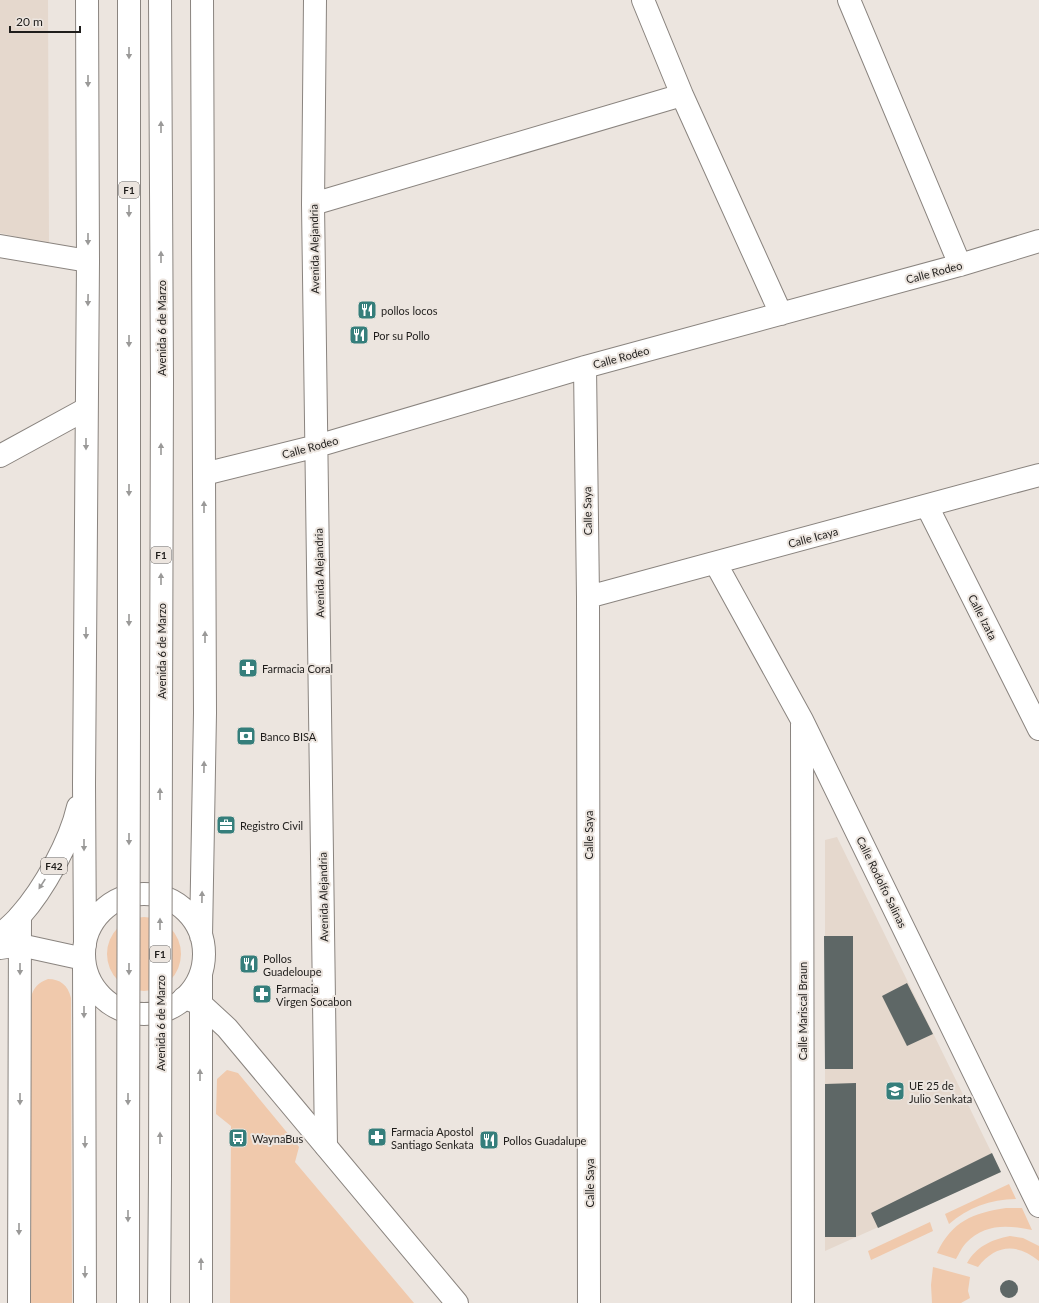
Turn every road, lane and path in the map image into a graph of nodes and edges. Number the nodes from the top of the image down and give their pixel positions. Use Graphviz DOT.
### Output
graph roads {
  1 [pos="88,0"];
  2 [pos="129,0"];
  3 [pos="160,0"];
  4 [pos="202,0"];
  5 [pos="315,0"];
  6 [pos="643,0"];
  7 [pos="849,0"];
  8 [pos="682,95"];
  9 [pos="313,204"];
  10 [pos="1039,241"];
  11 [pos="0,246"];
  12 [pos="88,261"];
  13 [pos="960,265"];
  14 [pos="781,314"];
  15 [pos="585,367"];
  16 [pos="86,409"];
  17 [pos="317,446"];
  18 [pos="0,456"];
  19 [pos="204,474"];
  20 [pos="1039,475"];
  21 [pos="926,506"];
  22 [pos="716,564"];
  23 [pos="588,597"];
  24 [pos="802,720"];
  25 [pos="1039,729"];
  26 [pos="84,784"];
  27 [pos="20,916"];
  28 [pos="0,935"];
  29 [pos="201,936"];
  30 [pos="10,946"];
  31 [pos="84,952"];
  32 [pos="193,1001"];
  33 [pos="326,1146"];
  34 [pos="1039,1206"];
  35 [pos="19,1303"];
  36 [pos="85,1303"];
  37 [pos="128,1303"];
  38 [pos="159,1303"];
  39 [pos="201,1303"];
  40 [pos="457,1303"];
  41 [pos="589,1303"];
  42 [pos="802,1303"];
  1 -- 12 [label="main road, one-way"];
  2 -- 37 [label="main road, F1, one-way, bridge"];
  38 -- 3 [label="main road, Avenida 6 de Marzo / F1, one-way, bridge"];
  4 -- 19 [label="main road"];
  5 -- 9 [label="main road, Avenida Alejandria"];
  6 -- 8 [label="main road"];
  7 -- 13 [label="main road"];
  8 -- 9 [label="main road"];
  8 -- 14 [label="main road"];
  9 -- 17 [label="main road, Avenida Alejandria"];
  10 -- 13 [label="main road, Calle Rodeo"];
  11 -- 12 [label="main road"];
  12 -- 16 [label="main road, one-way"];
  13 -- 14 [label="main road, Calle Rodeo"];
  14 -- 15 [label="main road, Calle Rodeo"];
  15 -- 17 [label="main road, Calle Rodeo"];
  15 -- 23 [label="main road, Calle Saya"];
  16 -- 18 [label="main road"];
  16 -- 26 [label="main road, one-way"];
  17 -- 19 [label="main road, Calle Rodeo"];
  17 -- 33 [label="main road, Avenida Alejandria"];
  29 -- 19 [label="main road, one-way"];
  20 -- 21 [label="main road, Calle Icaya"];
  21 -- 22 [label="main road, Calle Icaya"];
  21 -- 25 [label="main road, Calle Izata"];
  22 -- 23 [label="main road, Calle Icaya"];
  22 -- 24 [label="main road, Calle Rodolfo Salinas"];
  23 -- 41 [label="main road, Calle Saya"];
  24 -- 34 [label="main road, Calle Rodolfo Salinas"];
  24 -- 42 [label="main road, Calle Mariscal Braun"];
  26 -- 27 [label="main road, F42, one-way"];
  26 -- 31 [label="main road, one-way"];
  27 -- 28 [label="main road, F42"];
  27 -- 30 [label="main road"];
  29 -- 31 [label="main road"];
  29 -- 32 [label="main road"];
  30 -- 31 [label="main road"];
  30 -- 35 [label="main road, one-way"];
  31 -- 32 [label="main road"];
  31 -- 36 [label="main road, one-way"];
  32 -- 33 [label="main road"];
  39 -- 32 [label="main road, one-way"];
  33 -- 40 [label="main road"];
}
